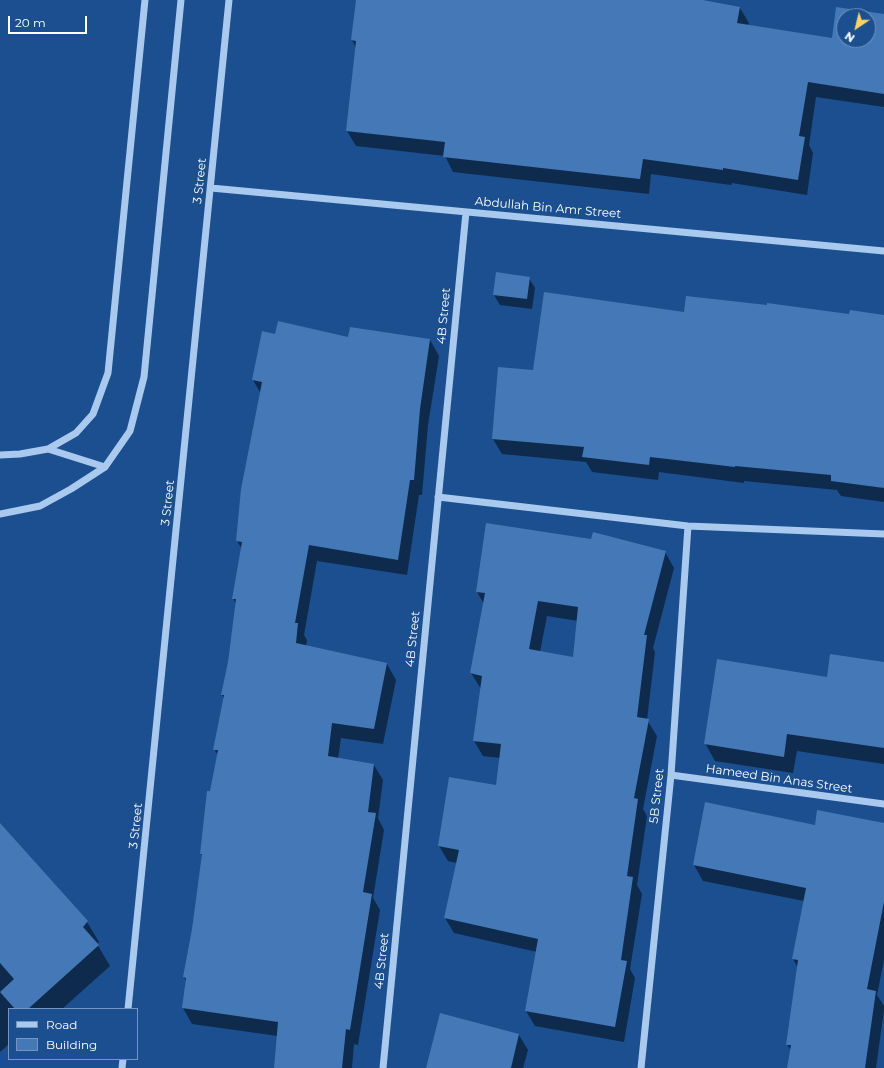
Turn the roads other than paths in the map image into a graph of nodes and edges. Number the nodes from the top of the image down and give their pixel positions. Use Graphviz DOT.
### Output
graph roads {
  1 [pos="145,0"];
  2 [pos="181,0"];
  3 [pos="230,0"];
  4 [pos="211,188"];
  5 [pos="466,212"];
  6 [pos="884,251"];
  7 [pos="48,449"];
  8 [pos="0,454"];
  9 [pos="106,467"];
  10 [pos="438,497"];
  11 [pos="0,514"];
  12 [pos="688,526"];
  13 [pos="884,534"];
  14 [pos="671,775"];
  15 [pos="884,804"];
  16 [pos="128,1008"];
  17 [pos="383,1068"];
  18 [pos="641,1068"];
  1 -- 7 [label="street"];
  2 -- 9 [label="street"];
  3 -- 4 [label="street, 3 Street"];
  4 -- 5 [label="street, Abdullah Bin Amr Street"];
  4 -- 16 [label="street, 3 Street"];
  5 -- 6 [label="street, Abdullah Bin Amr Street"];
  5 -- 10 [label="street, 4B Street"];
  7 -- 8 [label="street"];
  7 -- 9 [label="street"];
  9 -- 11 [label="street"];
  10 -- 12 [label="street"];
  10 -- 17 [label="street, 4B Street"];
  12 -- 13 [label="street"];
  12 -- 14 [label="street, 5B Street"];
  14 -- 15 [label="street, Hameed Bin Anas Street"];
  14 -- 18 [label="street, 5B Street"];
}
